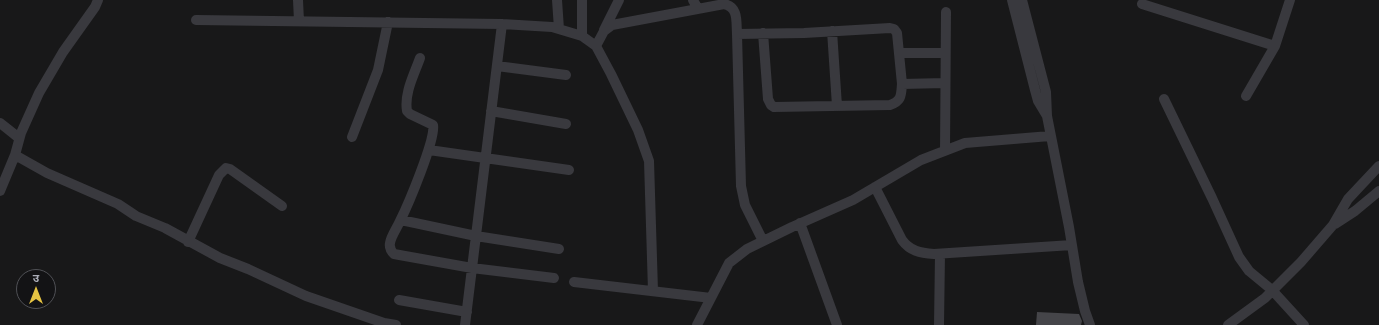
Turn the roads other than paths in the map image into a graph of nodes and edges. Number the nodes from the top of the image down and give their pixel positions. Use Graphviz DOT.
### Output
graph roads {
  1 [pos="98,0"];
  2 [pos="298,0"];
  3 [pos="557,0"];
  4 [pos="582,0"];
  5 [pos="619,0"];
  6 [pos="693,0"];
  7 [pos="1012,0"];
  8 [pos="1022,0"];
  9 [pos="1290,0"];
  10 [pos="1142,4"];
  11 [pos="698,9"];
  12 [pos="946,12"];
  13 [pos="196,20"];
  14 [pos="299,21"];
  15 [pos="388,22"];
  16 [pos="502,24"];
  17 [pos="559,29"];
  18 [pos="604,31"];
  19 [pos="832,31"];
  20 [pos="764,33"];
  21 [pos="737,34"];
  22 [pos="582,36"];
  23 [pos="596,46"];
  24 [pos="1275,46"];
  25 [pos="899,52"];
  26 [pos="945,53"];
  27 [pos="420,58"];
  28 [pos="497,66"];
  29 [pos="566,75"];
  30 [pos="902,84"];
  31 [pos="945,84"];
  32 [pos="1246,96"];
  33 [pos="1164,99"];
  34 [pos="837,106"];
  35 [pos="491,111"];
  36 [pos="1047,116"];
  37 [pos="0,124"];
  38 [pos="566,124"];
  39 [pos="1050,136"];
  40 [pos="352,137"];
  41 [pos="20,138"];
  42 [pos="429,150"];
  43 [pos="945,151"];
  44 [pos="15,155"];
  45 [pos="486,159"];
  46 [pos="1379,166"];
  47 [pos="569,170"];
  48 [pos="1369,177"];
  49 [pos="875,187"];
  50 [pos="1379,188"];
  51 [pos="0,190"];
  52 [pos="1379,191"];
  53 [pos="282,206"];
  54 [pos="401,220"];
  55 [pos="800,223"];
  56 [pos="1333,225"];
  57 [pos="476,236"];
  58 [pos="763,241"];
  59 [pos="188,242"];
  60 [pos="1072,245"];
  61 [pos="558,249"];
  62 [pos="940,254"];
  63 [pos="472,268"];
  64 [pos="554,278"];
  65 [pos="574,282"];
  66 [pos="1272,290"];
  67 [pos="653,291"];
  68 [pos="711,298"];
  69 [pos="399,300"];
  70 [pos="466,312"];
  71 [pos="396,325"];
  72 [pos="465,325"];
  73 [pos="697,325"];
  74 [pos="837,325"];
  75 [pos="939,325"];
  76 [pos="1090,325"];
  77 [pos="1228,325"];
  78 [pos="1304,325"];
  1 -- 41 [label="street"];
  2 -- 14 [label="street"];
  3 -- 17 [label="street"];
  4 -- 22 [label="street"];
  5 -- 18 [label="street"];
  6 -- 11 [label="street"];
  7 -- 36 [label="street"];
  8 -- 36 [label="street"];
  9 -- 24 [label="street"];
  10 -- 24 [label="street"];
  11 -- 18 [label="street"];
  11 -- 21 [label="street"];
  12 -- 26 [label="street"];
  13 -- 14 [label="street"];
  14 -- 15 [label="street"];
  15 -- 16 [label="street"];
  15 -- 40 [label="street"];
  16 -- 17 [label="street"];
  16 -- 28 [label="street"];
  17 -- 22 [label="street"];
  18 -- 23 [label="street"];
  19 -- 20 [label="street"];
  19 -- 25 [label="street"];
  19 -- 34 [label="street"];
  20 -- 21 [label="street"];
  20 -- 34 [label="street"];
  21 -- 58 [label="street"];
  22 -- 23 [label="street"];
  23 -- 67 [label="street"];
  24 -- 32 [label="street"];
  25 -- 26 [label="street"];
  25 -- 30 [label="street"];
  26 -- 31 [label="street"];
  27 -- 42 [label="street"];
  28 -- 29 [label="street"];
  28 -- 35 [label="street"];
  30 -- 31 [label="street"];
  30 -- 34 [label="street"];
  31 -- 43 [label="street"];
  33 -- 66 [label="street"];
  35 -- 38 [label="street"];
  35 -- 45 [label="street"];
  36 -- 39 [label="street"];
  37 -- 41 [label="street"];
  39 -- 43 [label="street"];
  39 -- 60 [label="street"];
  41 -- 44 [label="street"];
  42 -- 45 [label="street"];
  42 -- 54 [label="street"];
  43 -- 49 [label="street"];
  44 -- 51 [label="street"];
  44 -- 59 [label="street"];
  45 -- 47 [label="street"];
  45 -- 57 [label="street"];
  46 -- 48 [label="street"];
  48 -- 50 [label="street"];
  48 -- 56 [label="street"];
  49 -- 55 [label="street"];
  49 -- 62 [label="street"];
  52 -- 56 [label="street"];
  53 -- 59 [label="street"];
  54 -- 57 [label="street"];
  54 -- 63 [label="street"];
  55 -- 58 [label="street"];
  55 -- 74 [label="street"];
  56 -- 66 [label="street"];
  57 -- 61 [label="street"];
  57 -- 63 [label="street"];
  58 -- 68 [label="street"];
  59 -- 71 [label="street"];
  60 -- 62 [label="street"];
  60 -- 76 [label="street"];
  62 -- 75 [label="street"];
  63 -- 64 [label="street"];
  63 -- 70 [label="street"];
  65 -- 67 [label="street"];
  66 -- 77 [label="street"];
  66 -- 78 [label="street"];
  67 -- 68 [label="street"];
  68 -- 73 [label="street"];
  69 -- 70 [label="street"];
  70 -- 72 [label="street"];
}
